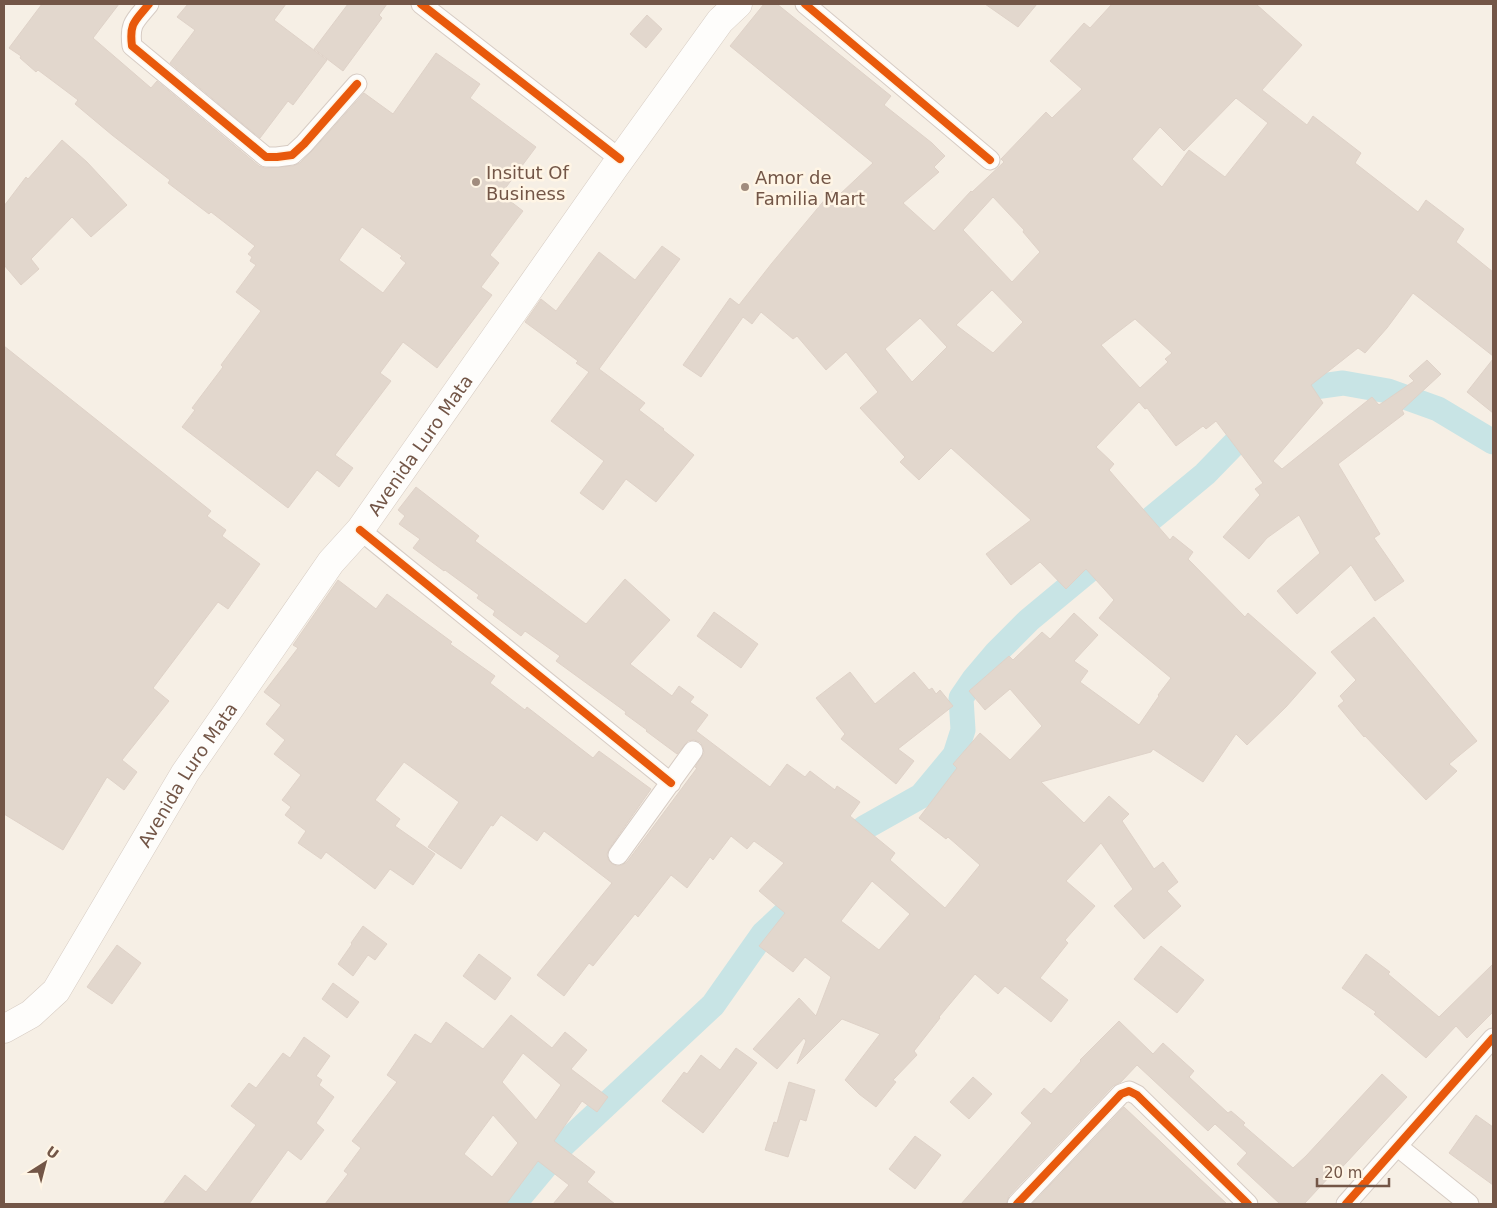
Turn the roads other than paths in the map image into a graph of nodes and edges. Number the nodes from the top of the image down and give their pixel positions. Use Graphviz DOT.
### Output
graph roads {
  1 [pos="149,4"];
  2 [pos="421,4"];
  3 [pos="738,4"];
  4 [pos="806,4"];
  5 [pos="357,84"];
  6 [pos="620,159"];
  7 [pos="990,160"];
  8 [pos="360,530"];
  9 [pos="692,751"];
  10 [pos="671,783"];
  11 [pos="618,855"];
  12 [pos="4,1030"];
  13 [pos="1493,1038"];
  14 [pos="1397,1146"];
  15 [pos="1017,1204"];
  16 [pos="1248,1204"];
  17 [pos="1346,1204"];
  18 [pos="1469,1204"];
  1 -- 5 [label="street"];
  2 -- 6 [label="street"];
  3 -- 6 [label="main road, Avenida Luro Mata"];
  4 -- 7 [label="street"];
  6 -- 8 [label="main road, Avenida Luro Mata"];
  8 -- 10 [label="street"];
  8 -- 12 [label="main road, Avenida Luro Mata"];
  9 -- 10 [label="street"];
  10 -- 11 [label="street"];
  13 -- 14 [label="street"];
  14 -- 17 [label="street"];
  14 -- 18 [label="street"];
  15 -- 16 [label="street"];
}
